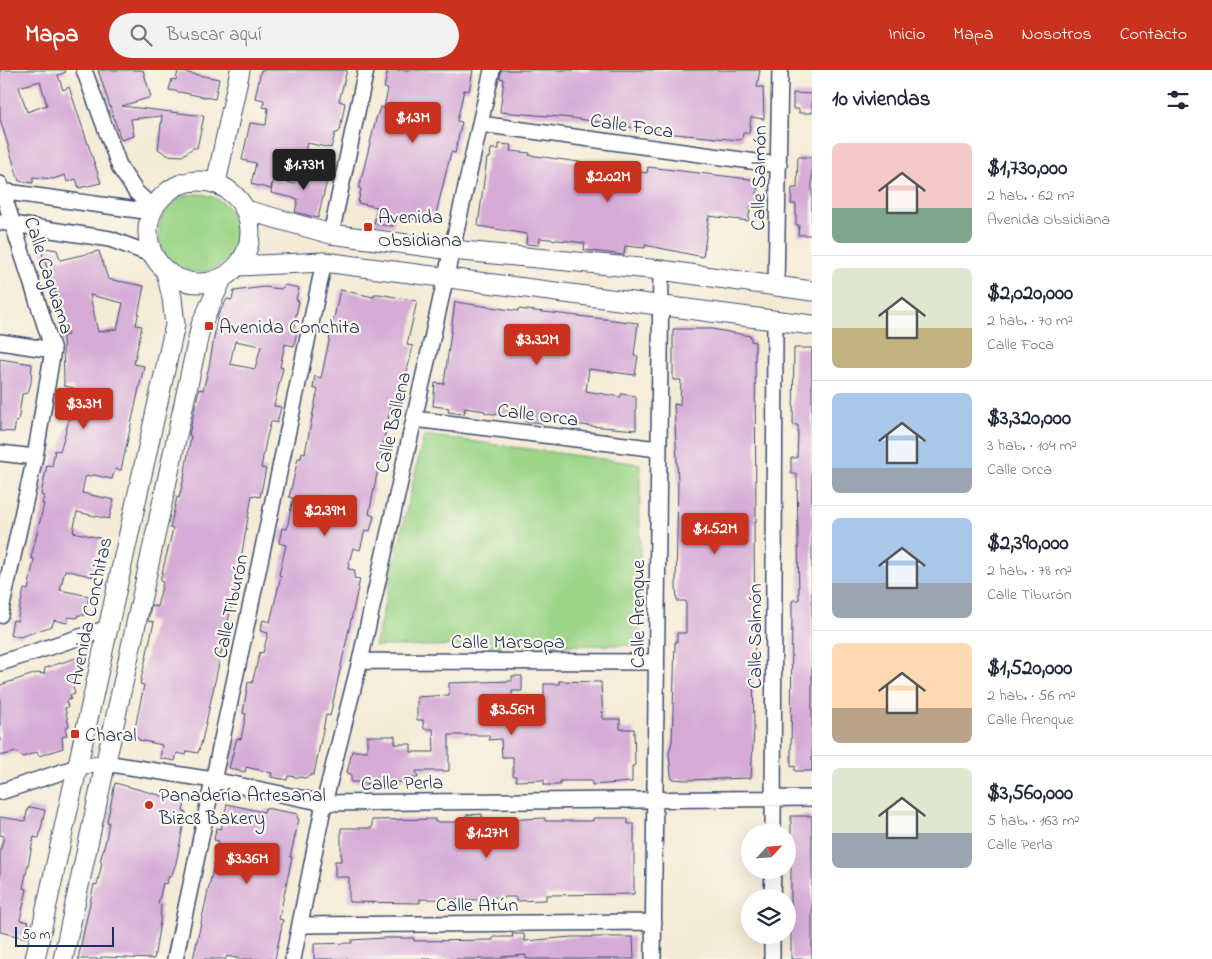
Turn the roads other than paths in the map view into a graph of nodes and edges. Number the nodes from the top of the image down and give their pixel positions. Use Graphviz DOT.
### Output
graph roads {
  1 [pos="84,70"];
  2 [pos="240,70"];
  3 [pos="366,70"];
  4 [pos="492,70"];
  5 [pos="780,70"];
  6 [pos="480,124"];
  7 [pos="779,165"];
  8 [pos="216,183"];
  9 [pos="1,189"];
  10 [pos="152,210"];
  11 [pos="246,210"];
  12 [pos="6,223"];
  13 [pos="330,234"];
  14 [pos="452,250"];
  15 [pos="153,255"];
  16 [pos="324,262"];
  17 [pos="238,266"];
  18 [pos="661,270"];
  19 [pos="166,272"];
  20 [pos="445,278"];
  21 [pos="222,279"];
  22 [pos="776,287"];
  23 [pos="812,291"];
  24 [pos="660,306"];
  25 [pos="775,321"];
  26 [pos="812,325"];
  27 [pos="0,342"];
  28 [pos="53,350"];
  29 [pos="414,419"];
  30 [pos="658,449"];
  31 [pos="0,453"];
  32 [pos="35,457"];
  33 [pos="6,562"];
  34 [pos="0,615"];
  35 [pos="108,628"];
  36 [pos="360,661"];
  37 [pos="656,662"];
  38 [pos="0,663"];
  39 [pos="106,763"];
  40 [pos="77,767"];
  41 [pos="213,780"];
  42 [pos="0,792"];
  43 [pos="773,798"];
  44 [pos="812,798"];
  45 [pos="655,800"];
  46 [pos="324,803"];
  47 [pos="773,824"];
  48 [pos="654,922"];
  49 [pos="300,925"];
  50 [pos="772,944"];
  51 [pos="34,959"];
  52 [pos="63,959"];
  53 [pos="175,959"];
  54 [pos="293,959"];
  55 [pos="653,959"];
  56 [pos="772,959"];
  1 -- 10 [label="street"];
  2 -- 8 [label="street"];
  3 -- 13 [label="street"];
  4 -- 6 [label="street, Calle Ballena"];
  5 -- 7 [label="street, Calle Salmón"];
  6 -- 7 [label="street, Calle Foca"];
  6 -- 14 [label="street, Calle Ballena"];
  7 -- 22 [label="street, Calle Salmón"];
  8 -- 10 [label="street"];
  8 -- 11 [label="street"];
  9 -- 10 [label="street"];
  9 -- 12 [label="street, Calle Caguama"];
  10 -- 15 [label="street"];
  11 -- 13 [label="street"];
  11 -- 17 [label="street"];
  12 -- 15 [label="street"];
  12 -- 28 [label="street, Calle Caguama"];
  13 -- 14 [label="street"];
  14 -- 18 [label="street"];
  14 -- 20 [label="street, Calle Ballena"];
  15 -- 19 [label="street"];
  16 -- 17 [label="street"];
  16 -- 20 [label="street"];
  16 -- 41 [label="street, Calle Tiburón"];
  17 -- 21 [label="street"];
  18 -- 22 [label="street"];
  18 -- 24 [label="street, Calle Arenque"];
  19 -- 21 [label="street"];
  19 -- 35 [label="street, Avenida Conchitas"];
  20 -- 24 [label="street"];
  20 -- 29 [label="street, Calle Ballena"];
  21 -- 39 [label="street"];
  22 -- 23 [label="street"];
  24 -- 25 [label="street"];
  24 -- 30 [label="street, Calle Arenque"];
  25 -- 26 [label="street"];
  25 -- 43 [label="street, Calle Salmón"];
  27 -- 28 [label="street"];
  28 -- 32 [label="street, Calle Caguama"];
  29 -- 30 [label="street, Calle Orca"];
  29 -- 36 [label="street, Calle Ballena"];
  30 -- 37 [label="street, Calle Arenque"];
  31 -- 32 [label="street"];
  32 -- 33 [label="street, Calle Caguama"];
  33 -- 34 [label="street, Calle Caguama"];
  35 -- 38 [label="street"];
  35 -- 40 [label="street, Avenida Conchitas"];
  36 -- 37 [label="street, Calle Marsopa"];
  36 -- 46 [label="street, Calle Ballena"];
  37 -- 45 [label="street, Calle Arenque"];
  39 -- 40 [label="street, Calle Perla"];
  39 -- 41 [label="street, Calle Perla"];
  39 -- 52 [label="street"];
  40 -- 42 [label="street, Calle Perla"];
  40 -- 51 [label="street, Avenida Conchitas"];
  41 -- 46 [label="street, Calle Perla"];
  41 -- 53 [label="street, Calle Tiburón"];
  43 -- 44 [label="street, Calle Perla"];
  43 -- 45 [label="street, Calle Perla"];
  43 -- 47 [label="street, Calle Salmón"];
  45 -- 46 [label="street, Calle Perla"];
  45 -- 48 [label="street, Calle Arenque"];
  46 -- 49 [label="street, Calle Ballena"];
  48 -- 49 [label="street, Calle Atún"];
  48 -- 55 [label="street, Calle Arenque"];
  49 -- 54 [label="street, Calle Ballena"];
  50 -- 56 [label="street"];
}
